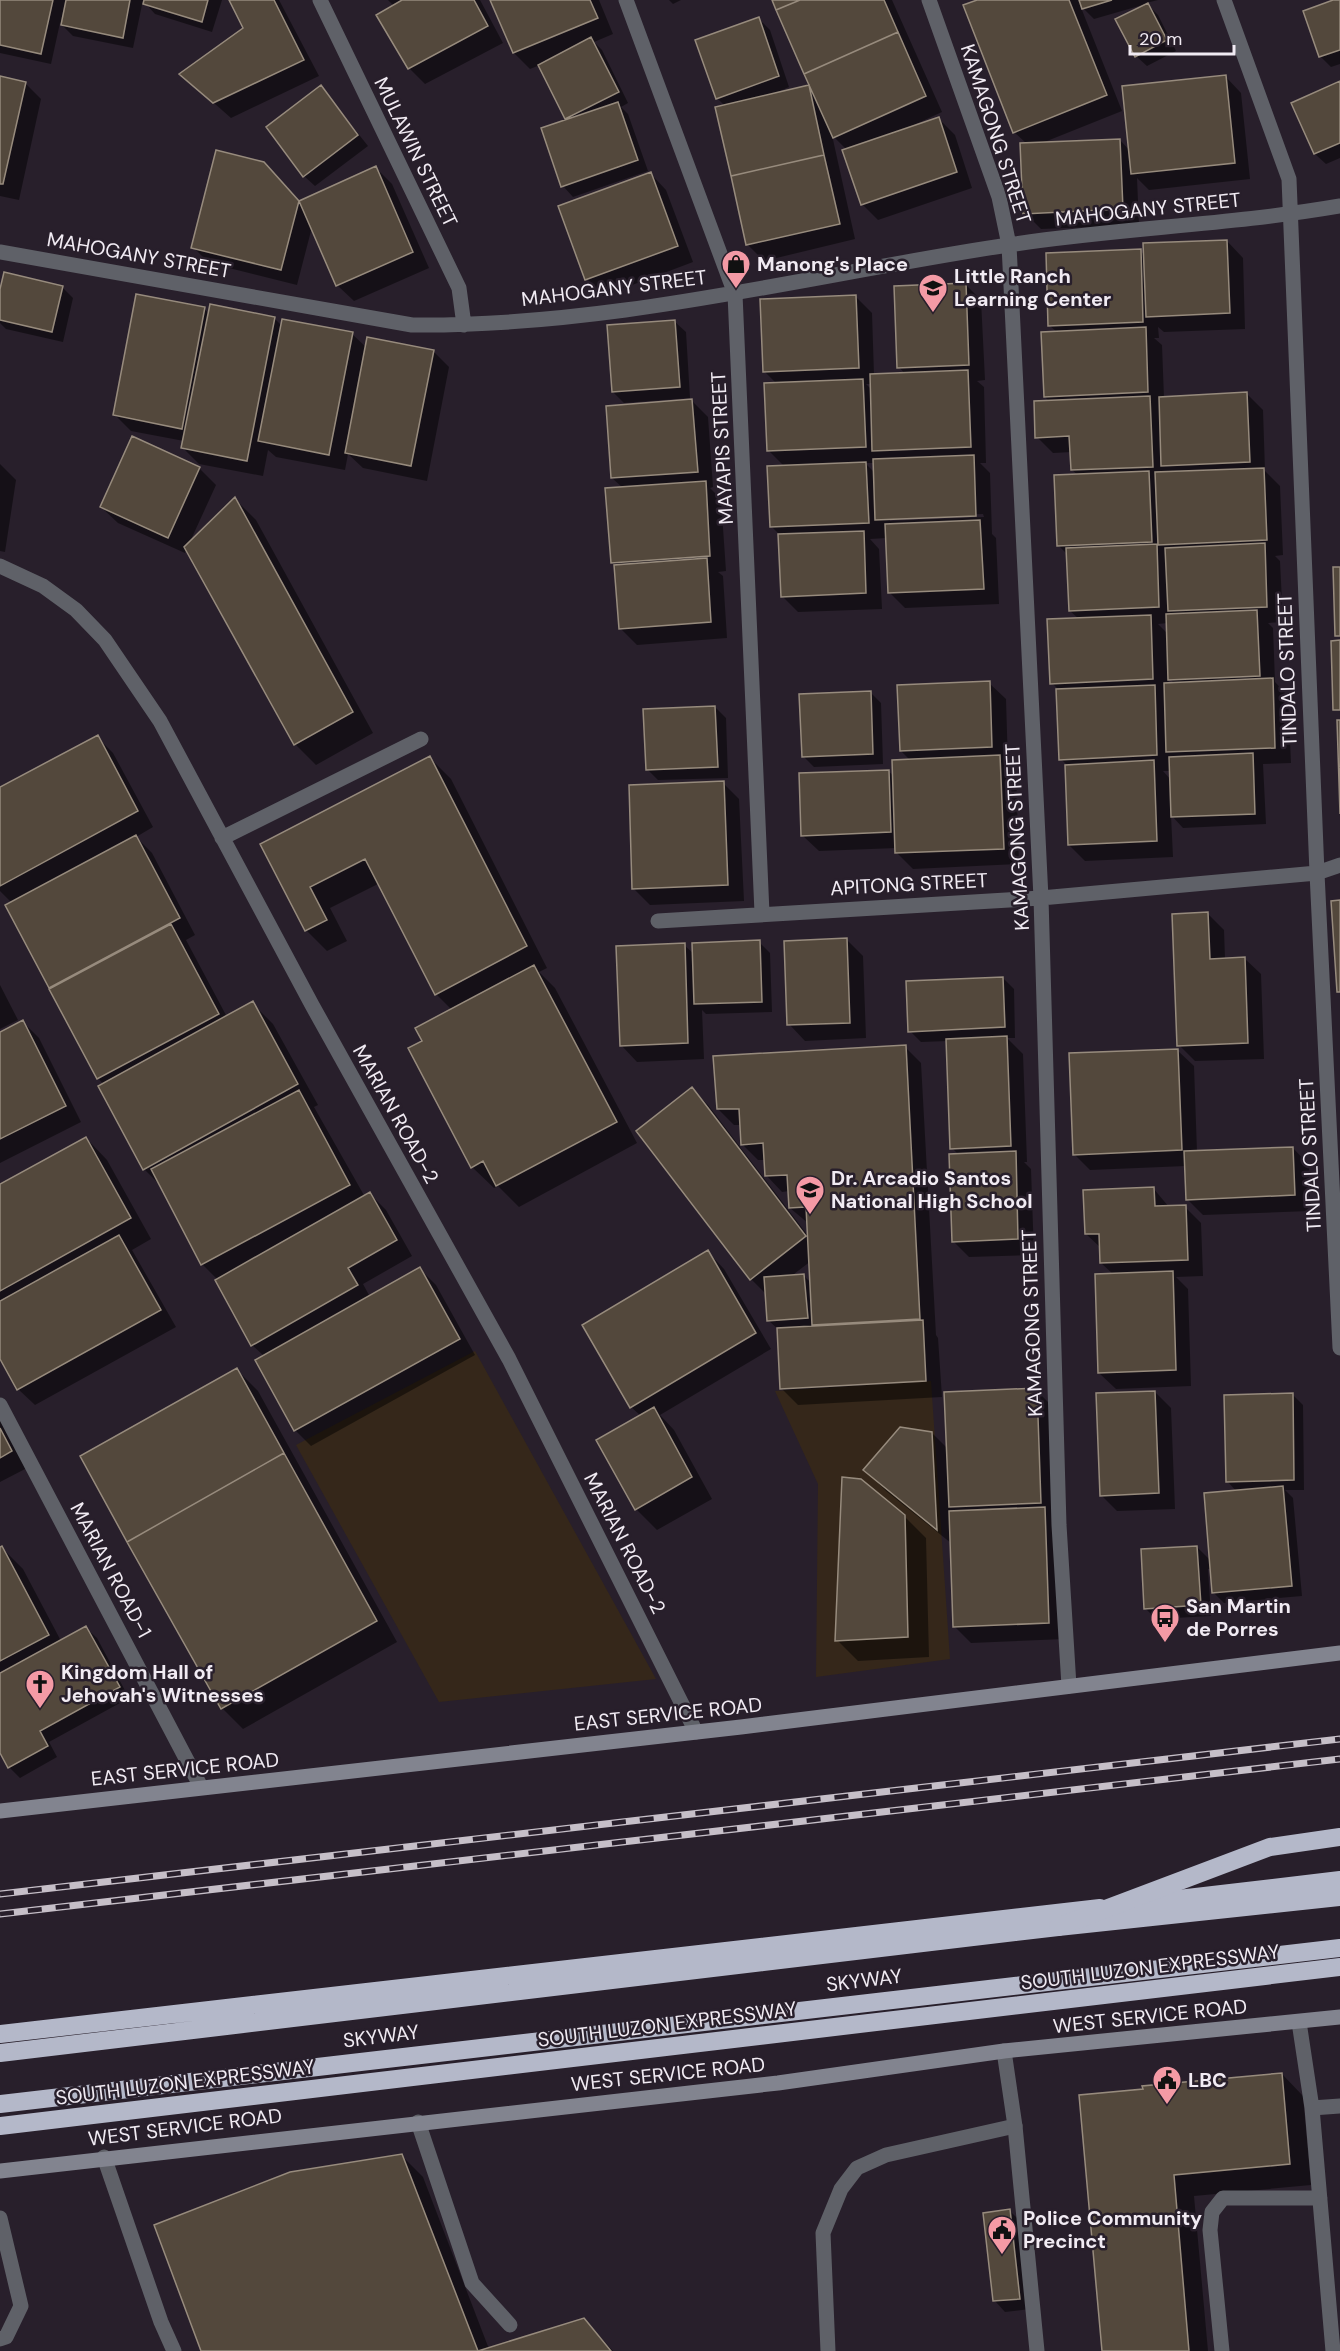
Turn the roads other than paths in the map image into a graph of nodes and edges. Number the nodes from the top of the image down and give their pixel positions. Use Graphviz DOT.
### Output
graph roads {
  1 [pos="320,0"];
  2 [pos="626,0"];
  3 [pos="929,0"];
  4 [pos="1224,0"];
  5 [pos="1340,206"];
  6 [pos="1289,214"];
  7 [pos="1010,245"];
  8 [pos="0,252"];
  9 [pos="735,294"];
  10 [pos="464,325"];
  11 [pos="0,566"];
  12 [pos="421,739"];
  13 [pos="222,838"];
  14 [pos="1340,865"];
  15 [pos="1317,873"];
  16 [pos="1041,898"];
  17 [pos="762,913"];
  18 [pos="658,921"];
  19 [pos="1340,1321"];
  20 [pos="1340,1348"];
  21 [pos="0,1405"];
  22 [pos="1340,1653"];
  23 [pos="1069,1686"];
  24 [pos="696,1732"];
  25 [pos="201,1786"];
  26 [pos="0,1811"];
  27 [pos="1340,1837"];
  28 [pos="1340,1880"];
  29 [pos="1340,1897"];
  30 [pos="1058,1927"];
  31 [pos="1340,1948"];
  32 [pos="1340,1967"];
  33 [pos="1340,2017"];
  34 [pos="1299,2022"];
  35 [pos="0,2034"];
  36 [pos="0,2052"];
  37 [pos="1004,2052"];
  38 [pos="0,2104"];
  39 [pos="1340,2106"];
  40 [pos="1312,2108"];
  41 [pos="418,2122"];
  42 [pos="0,2126"];
  43 [pos="1015,2126"];
  44 [pos="104,2157"];
  45 [pos="0,2171"];
  46 [pos="1320,2198"];
  47 [pos="0,2218"];
  48 [pos="510,2325"];
  49 [pos="0,2339"];
  50 [pos="174,2351"];
  51 [pos="828,2351"];
  52 [pos="1037,2351"];
  53 [pos="1222,2351"];
  54 [pos="1333,2351"];
  1 -- 10 [label="street, MULAWIN STREET"];
  2 -- 9 [label="street, MAYAPIS STREET"];
  3 -- 7 [label="street, KAMAGONG STREET"];
  4 -- 6 [label="street, TINDALO STREET"];
  5 -- 6 [label="street, MAHOGANY STREET"];
  6 -- 7 [label="street, MAHOGANY STREET"];
  6 -- 15 [label="street, TINDALO STREET"];
  7 -- 9 [label="street, MAHOGANY STREET"];
  7 -- 16 [label="street, KAMAGONG STREET"];
  8 -- 10 [label="street, MAHOGANY STREET"];
  9 -- 10 [label="street, MAHOGANY STREET"];
  9 -- 17 [label="street, MAYAPIS STREET"];
  11 -- 13 [label="street, MARIAN ROAD-2"];
  12 -- 13 [label="street"];
  13 -- 24 [label="street, MARIAN ROAD-2"];
  14 -- 15 [label="street, APITONG STREET"];
  15 -- 16 [label="street, APITONG STREET"];
  15 -- 19 [label="street, TINDALO STREET"];
  16 -- 17 [label="street, APITONG STREET"];
  16 -- 23 [label="street, KAMAGONG STREET"];
  17 -- 18 [label="street, APITONG STREET"];
  19 -- 20 [label="street, TINDALO STREET"];
  21 -- 25 [label="street, MARIAN ROAD-1"];
  22 -- 23 [label="main road, EAST SERVICE ROAD"];
  23 -- 24 [label="main road, EAST SERVICE ROAD"];
  24 -- 25 [label="main road, EAST SERVICE ROAD"];
  25 -- 26 [label="main road, EAST SERVICE ROAD"];
  27 -- 30 [label="highway, bridge"];
  28 -- 35 [label="highway"];
  29 -- 30 [label="highway, SKYWAY, bridge"];
  30 -- 36 [label="highway, SKYWAY"];
  31 -- 38 [label="highway, SKYWAY"];
  32 -- 42 [label="highway, SOUTH LUZON EXPRESSWAY"];
  33 -- 34 [label="main road, WEST SERVICE ROAD"];
  34 -- 37 [label="main road, WEST SERVICE ROAD"];
  34 -- 40 [label="street"];
  37 -- 41 [label="main road, WEST SERVICE ROAD"];
  37 -- 43 [label="street"];
  39 -- 40 [label="street"];
  40 -- 46 [label="street"];
  41 -- 44 [label="main road, WEST SERVICE ROAD"];
  41 -- 48 [label="street"];
  43 -- 51 [label="street"];
  43 -- 52 [label="street"];
  44 -- 45 [label="main road, WEST SERVICE ROAD"];
  44 -- 50 [label="street"];
  46 -- 53 [label="street"];
  46 -- 54 [label="street"];
  47 -- 49 [label="street"];
}
